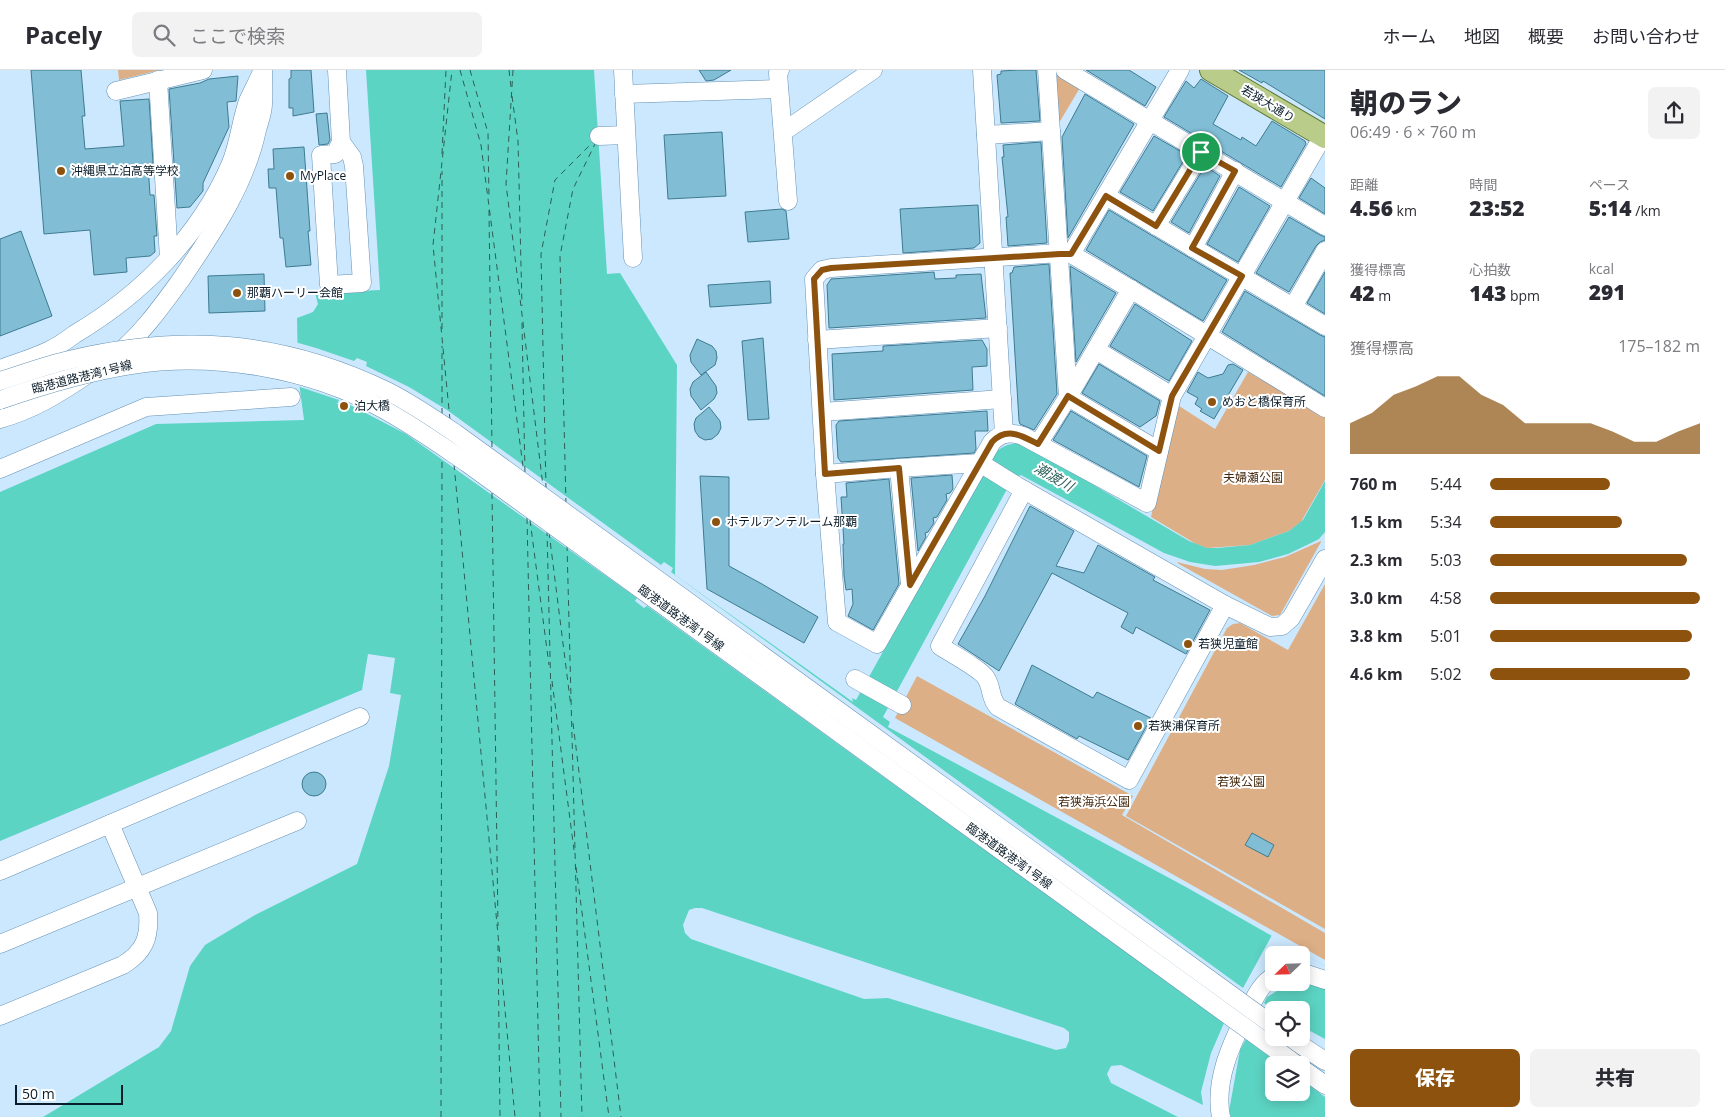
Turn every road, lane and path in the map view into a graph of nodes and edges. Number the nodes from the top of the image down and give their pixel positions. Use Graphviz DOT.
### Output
graph roads {
  1 [pos="203,70"];
  2 [pos="263,70"];
  3 [pos="337,70"];
  4 [pos="623,70"];
  5 [pos="780,70"];
  6 [pos="873,70"];
  7 [pos="982,70"];
  8 [pos="1048,70"];
  9 [pos="1064,70"];
  10 [pos="1180,70"];
  11 [pos="1211,70"];
  12 [pos="158,80"];
  13 [pos="780,89"];
  14 [pos="116,91"];
  15 [pos="624,94"];
  16 [pos="1149,122"];
  17 [pos="1051,131"];
  18 [pos="783,132"];
  19 [pos="626,135"];
  20 [pos="986,135"];
  21 [pos="599,136"];
  22 [pos="1324,137"];
  23 [pos="342,142"];
  24 [pos="1201,152"];
  25 [pos="1235,171"];
  26 [pos="1106,196"];
  27 [pos="788,201"];
  28 [pos="1285,202"];
  29 [pos="1156,226"];
  30 [pos="1325,226"];
  31 [pos="1192,248"];
  32 [pos="1325,251"];
  33 [pos="1065,254"];
  34 [pos="169,258"];
  35 [pos="633,258"];
  36 [pos="994,258"];
  37 [pos="1242,276"];
  38 [pos="1131,289"];
  39 [pos="1293,307"];
  40 [pos="1325,326"];
  41 [pos="998,328"];
  42 [pos="1207,335"];
  43 [pos="817,340"];
  44 [pos="1096,350"];
  45 [pos="0,369"];
  46 [pos="0,381"];
  47 [pos="1068,396"];
  48 [pos="1172,396"];
  49 [pos="291,397"];
  50 [pos="1002,399"];
  51 [pos="0,400"];
  52 [pos="1325,408"];
  53 [pos="822,412"];
  54 [pos="0,419"];
  55 [pos="1004,434"];
  56 [pos="1038,444"];
  57 [pos="1159,451"];
  58 [pos="984,466"];
  59 [pos="899,468"];
  60 [pos="0,469"];
  61 [pos="825,474"];
  62 [pos="1018,487"];
  63 [pos="1325,559"];
  64 [pos="910,585"];
  65 [pos="1225,605"];
  66 [pos="855,679"];
  67 [pos="902,705"];
  68 [pos="360,717"];
  69 [pos="297,821"];
  70 [pos="110,824"];
  71 [pos="0,870"];
  72 [pos="138,887"];
  73 [pos="0,944"];
  74 [pos="1310,975"];
  75 [pos="1325,980"];
  76 [pos="1265,983"];
  77 [pos="0,1016"];
  78 [pos="1265,1019"];
  79 [pos="1302,1046"];
  80 [pos="1285,1056"];
  81 [pos="1325,1061"];
  82 [pos="1310,1074"];
  83 [pos="1325,1085"];
  84 [pos="1220,1117"];
  1 -- 12 [label="street"];
  2 -- 34 [label="street"];
  2 -- 54 [label="street"];
  3 -- 23 [label="street"];
  4 -- 15 [label="street"];
  5 -- 13 [label="street"];
  6 -- 18 [label="street"];
  7 -- 20 [label="street"];
  8 -- 17 [label="street"];
  9 -- 16 [label="street"];
  10 -- 16 [label="street"];
  11 -- 22 [label="main road, 若狭大通り"];
  12 -- 14 [label="street"];
  12 -- 34 [label="street"];
  13 -- 15 [label="street"];
  13 -- 18 [label="street"];
  15 -- 19 [label="street"];
  16 -- 24 [label="street"];
  16 -- 26 [label="street"];
  17 -- 20 [label="street"];
  17 -- 33 [label="street"];
  18 -- 27 [label="street"];
  19 -- 21 [label="street"];
  19 -- 35 [label="street"];
  20 -- 36 [label="street"];
  22 -- 28 [label="street"];
  23 -- 23 [label="street"];
  24 -- 25 [label="street"];
  24 -- 29 [label="street"];
  25 -- 28 [label="street"];
  25 -- 31 [label="street"];
  26 -- 29 [label="street"];
  26 -- 33 [label="street"];
  28 -- 30 [label="street"];
  28 -- 37 [label="street"];
  29 -- 31 [label="street"];
  31 -- 37 [label="street"];
  32 -- 39 [label="street"];
  33 -- 36 [label="street"];
  33 -- 38 [label="street"];
  33 -- 47 [label="street"];
  34 -- 45 [label="street"];
  36 -- 41 [label="street"];
  36 -- 43 [label="street"];
  37 -- 39 [label="street"];
  37 -- 42 [label="street"];
  38 -- 42 [label="street"];
  38 -- 44 [label="street"];
  39 -- 40 [label="street"];
  41 -- 43 [label="street"];
  41 -- 50 [label="street"];
  42 -- 48 [label="street"];
  42 -- 52 [label="street"];
  43 -- 53 [label="street"];
  44 -- 47 [label="street"];
  44 -- 48 [label="street"];
  46 -- 78 [label="street, 臨港道路港湾1号線, bridge"];
  47 -- 56 [label="street"];
  47 -- 57 [label="street"];
  48 -- 57 [label="street"];
  49 -- 60 [label="street"];
  50 -- 53 [label="street"];
  50 -- 55 [label="street"];
  51 -- 80 [label="street, 臨港道路港湾1号線, bridge"];
  53 -- 61 [label="street"];
  55 -- 56 [label="street"];
  55 -- 58 [label="street"];
  56 -- 57 [label="street"];
  58 -- 59 [label="street"];
  58 -- 62 [label="street"];
  58 -- 64 [label="street"];
  59 -- 61 [label="street"];
  59 -- 64 [label="street"];
  61 -- 64 [label="street"];
  62 -- 65 [label="street"];
  62 -- 65 [label="street"];
  63 -- 65 [label="street"];
  66 -- 67 [label="street"];
  68 -- 70 [label="street"];
  69 -- 72 [label="street"];
  70 -- 71 [label="street"];
  70 -- 72 [label="street"];
  72 -- 73 [label="street"];
  72 -- 77 [label="street"];
  74 -- 75 [label="street"];
  76 -- 84 [label="street, bridge"];
  79 -- 81 [label="street"];
  82 -- 83 [label="street"];
}
